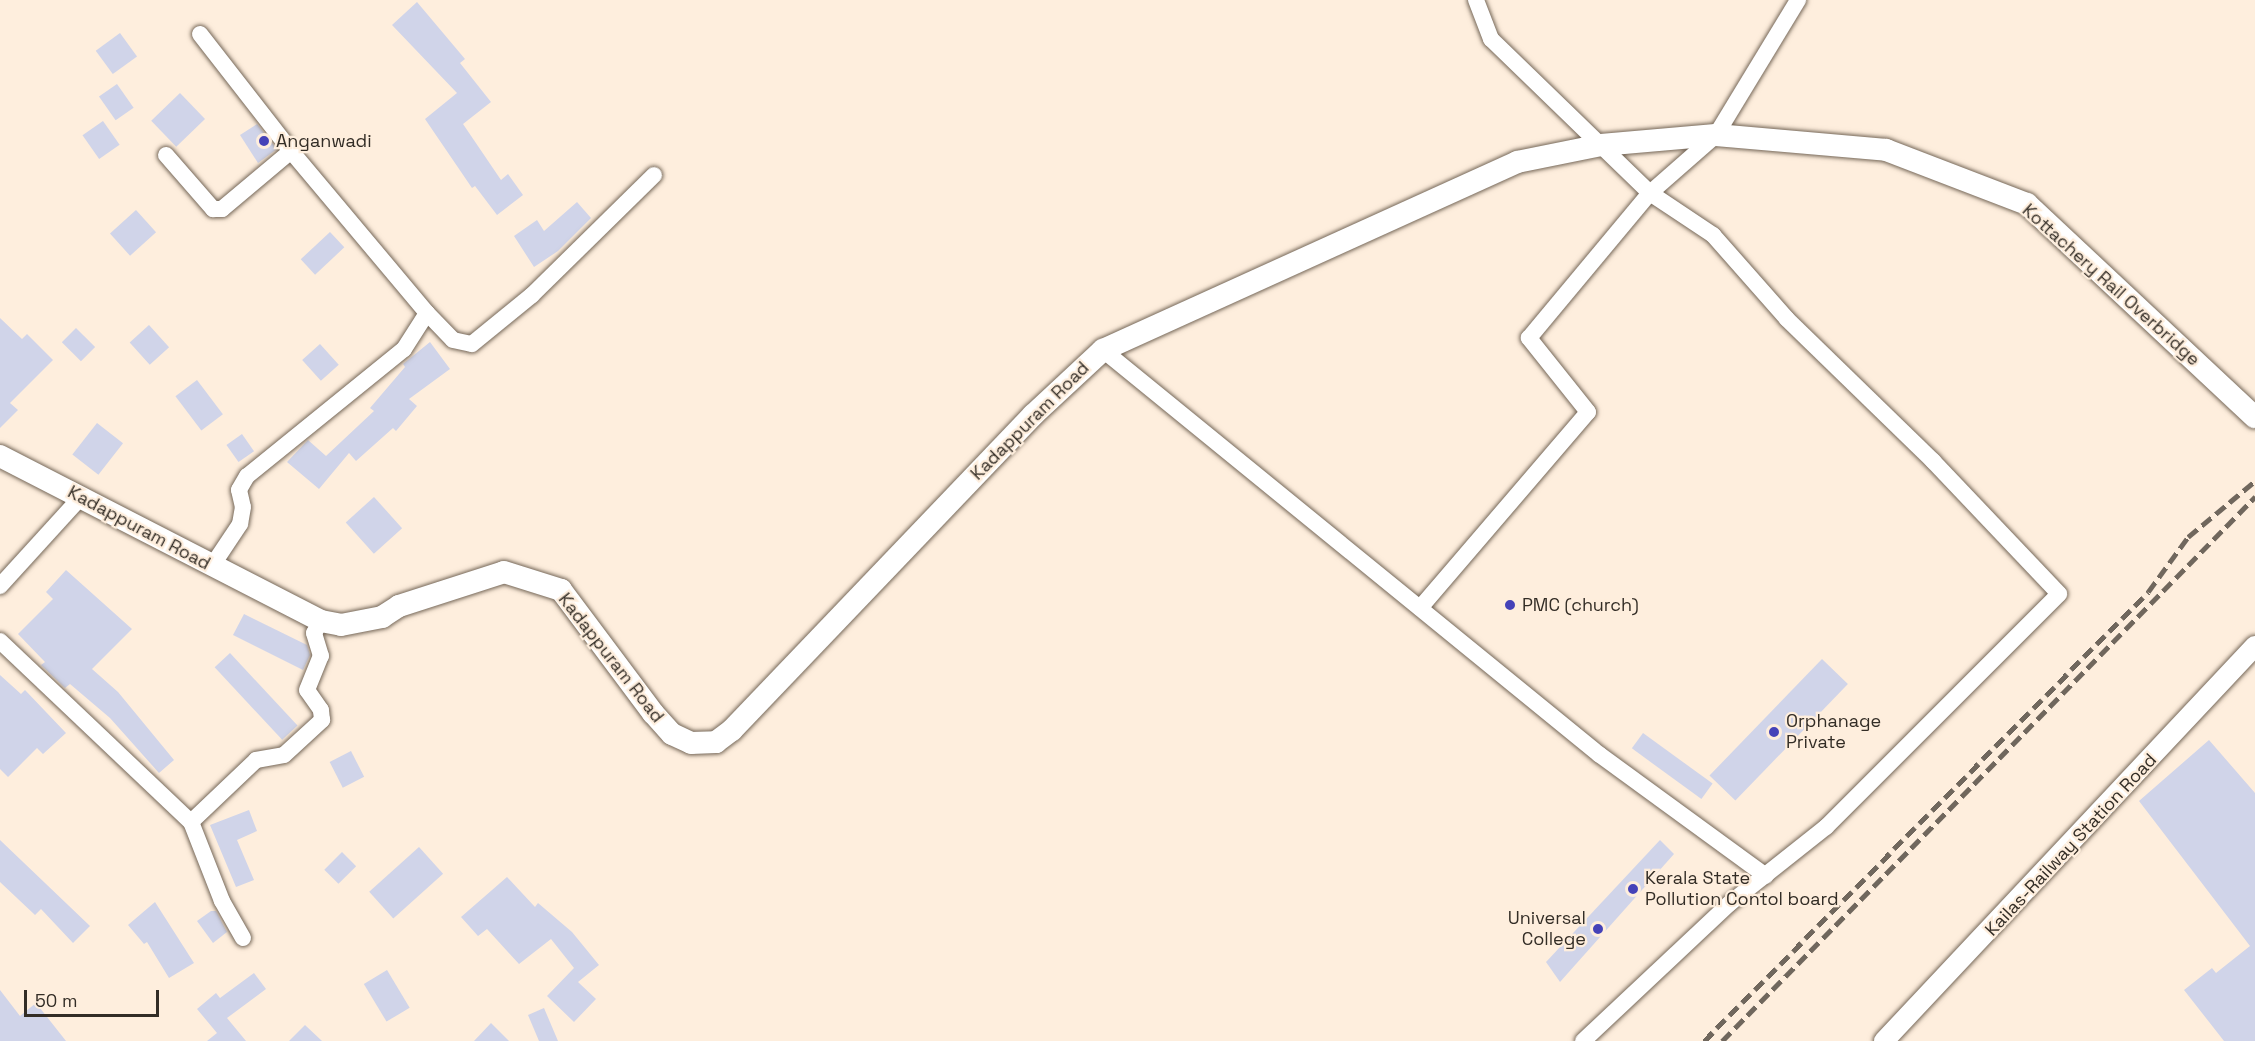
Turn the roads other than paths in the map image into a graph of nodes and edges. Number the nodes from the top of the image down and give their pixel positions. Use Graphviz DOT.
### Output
graph roads {
  1 [pos="1476,0"];
  2 [pos="1798,0"];
  3 [pos="200,34"];
  4 [pos="1716,135"];
  5 [pos="1601,145"];
  6 [pos="291,151"];
  7 [pos="166,155"];
  8 [pos="654,175"];
  9 [pos="1650,193"];
  10 [pos="427,313"];
  11 [pos="1103,350"];
  12 [pos="2255,417"];
  13 [pos="0,456"];
  14 [pos="81,497"];
  15 [pos="212,566"];
  16 [pos="0,586"];
  17 [pos="1420,608"];
  18 [pos="321,621"];
  19 [pos="0,641"];
  20 [pos="2255,646"];
  21 [pos="191,822"];
  22 [pos="1766,876"];
  23 [pos="243,938"];
  24 [pos="1582,1041"];
  25 [pos="1884,1041"];
  1 -- 5 [label="street"];
  2 -- 4 [label="street"];
  3 -- 6 [label="street"];
  4 -- 5 [label="main road, Kottachery Rail Overbridge"];
  4 -- 9 [label="street"];
  4 -- 12 [label="main road, Kottachery Rail Overbridge"];
  5 -- 9 [label="street"];
  5 -- 11 [label="main road, Kadappuram Road"];
  6 -- 7 [label="street"];
  6 -- 10 [label="street"];
  8 -- 10 [label="street"];
  9 -- 17 [label="street"];
  9 -- 22 [label="street"];
  10 -- 15 [label="street"];
  11 -- 17 [label="street"];
  11 -- 18 [label="main road, Kadappuram Road"];
  13 -- 14 [label="main road, Kadappuram Road"];
  14 -- 15 [label="main road, Kadappuram Road"];
  14 -- 16 [label="street"];
  15 -- 18 [label="main road, Kadappuram Road"];
  17 -- 22 [label="street"];
  18 -- 21 [label="street"];
  19 -- 21 [label="street"];
  20 -- 25 [label="street, Kailas-Railway Station Road"];
  21 -- 23 [label="street"];
  22 -- 24 [label="street"];
}
